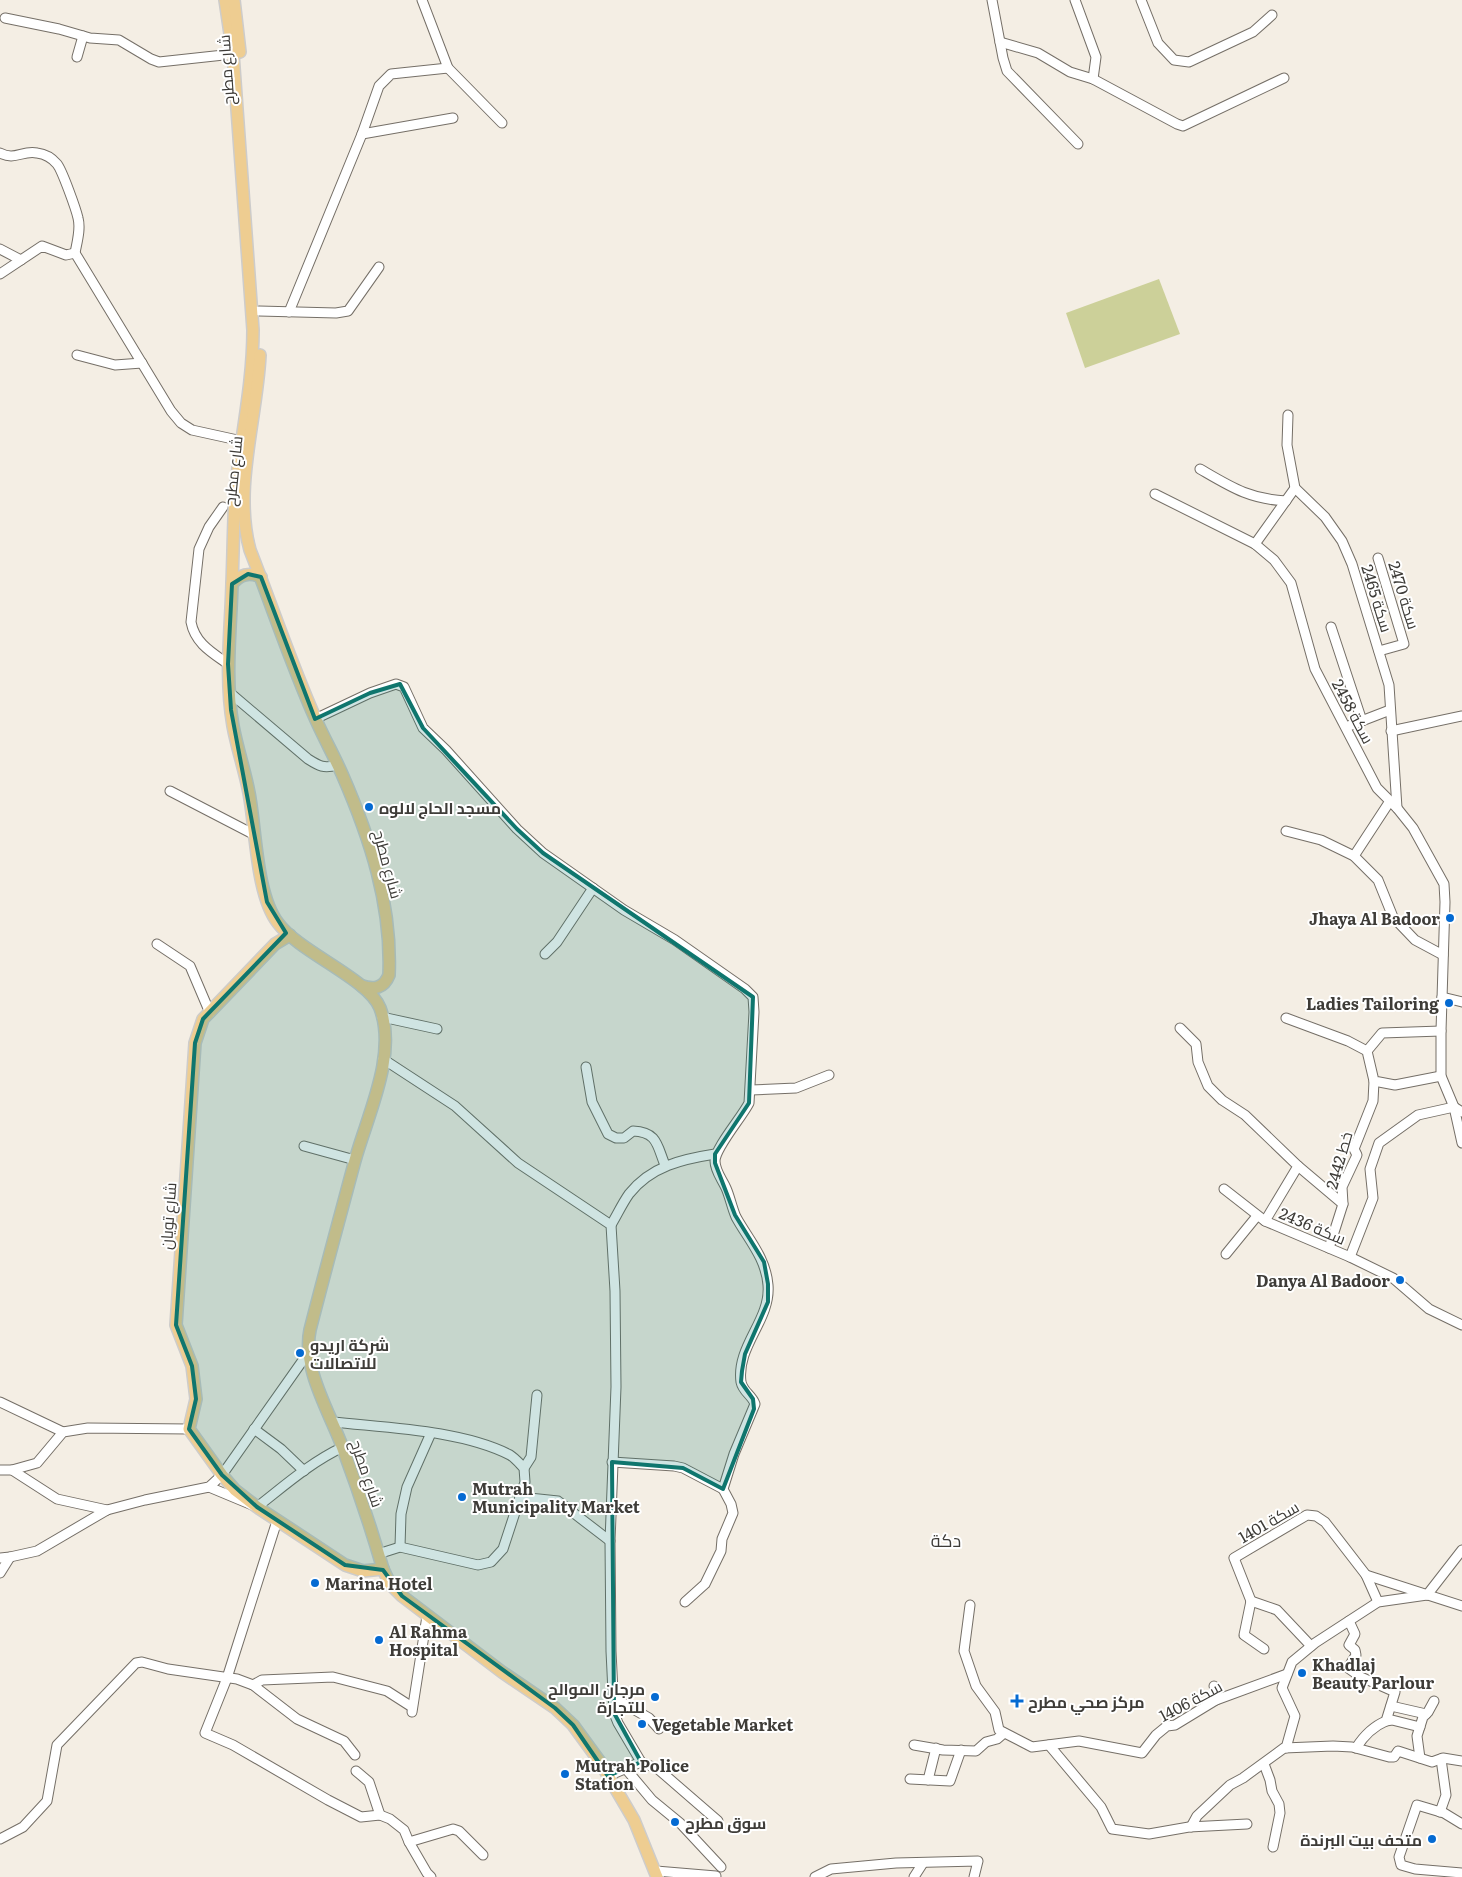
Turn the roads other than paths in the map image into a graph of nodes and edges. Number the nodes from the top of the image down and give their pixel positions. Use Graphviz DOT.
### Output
graph roads {
  1 [pos="225,0"];
  2 [pos="234,0"];
  3 [pos="422,0"];
  4 [pos="992,0"];
  5 [pos="1075,0"];
  6 [pos="1141,0"];
  7 [pos="1272,15"];
  8 [pos="5,18"];
  9 [pos="83,36"];
  10 [pos="1000,42"];
  11 [pos="233,54"];
  12 [pos="77,57"];
  13 [pos="448,68"];
  14 [pos="1284,78"];
  15 [pos="1093,79"];
  16 [pos="453,118"];
  17 [pos="502,122"];
  18 [pos="362,134"];
  19 [pos="1078,144"];
  20 [pos="0,153"];
  21 [pos="0,249"];
  22 [pos="76,253"];
  23 [pos="21,260"];
  24 [pos="380,267"];
  25 [pos="0,274"];
  26 [pos="259,311"];
  27 [pos="289,312"];
  28 [pos="77,355"];
  29 [pos="142,363"];
  30 [pos="1288,415"];
  31 [pos="242,441"];
  32 [pos="1200,469"];
  33 [pos="1295,488"];
  34 [pos="1155,494"];
  35 [pos="229,501"];
  36 [pos="1286,501"];
  37 [pos="1255,544"];
  38 [pos="1378,558"];
  39 [pos="261,577"];
  40 [pos="232,584"];
  41 [pos="1331,627"];
  42 [pos="1379,652"];
  43 [pos="228,664"];
  44 [pos="229,692"];
  45 [pos="1390,710"];
  46 [pos="1462,716"];
  47 [pos="315,719"];
  48 [pos="1362,721"];
  49 [pos="1346,727"];
  50 [pos="1391,731"];
  51 [pos="338,765"];
  52 [pos="170,791"];
  53 [pos="1390,801"];
  54 [pos="1397,808"];
  55 [pos="1286,831"];
  56 [pos="255,835"];
  57 [pos="1354,856"];
  58 [pos="593,888"];
  59 [pos="290,936"];
  60 [pos="157,944"];
  61 [pos="545,954"];
  62 [pos="1443,955"];
  63 [pos="360,986"];
  64 [pos="1442,997"];
  65 [pos="1462,1002"];
  66 [pos="210,1013"];
  67 [pos="382,1017"];
  68 [pos="1286,1018"];
  69 [pos="1180,1028"];
  70 [pos="437,1029"];
  71 [pos="1441,1031"];
  72 [pos="1367,1051"];
  73 [pos="383,1059"];
  74 [pos="586,1068"];
  75 [pos="829,1075"];
  76 [pos="1442,1076"];
  77 [pos="1374,1081"];
  78 [pos="751,1090"];
  79 [pos="1458,1109"];
  80 [pos="1462,1143"];
  81 [pos="304,1146"];
  82 [pos="715,1154"];
  83 [pos="355,1160"];
  84 [pos="665,1165"];
  85 [pos="1298,1166"];
  86 [pos="1224,1188"];
  87 [pos="1343,1204"];
  88 [pos="1261,1218"];
  89 [pos="611,1225"];
  90 [pos="1329,1248"];
  91 [pos="1226,1254"];
  92 [pos="1350,1257"];
  93 [pos="1462,1325"];
  94 [pos="308,1354"];
  95 [pos="537,1395"];
  96 [pos="0,1402"];
  97 [pos="333,1422"];
  98 [pos="189,1429"];
  99 [pos="254,1429"];
  100 [pos="63,1432"];
  101 [pos="431,1433"];
  102 [pos="343,1447"];
  103 [pos="612,1462"];
  104 [pos="524,1468"];
  105 [pos="0,1470"];
  106 [pos="12,1470"];
  107 [pos="304,1471"];
  108 [pos="222,1475"];
  109 [pos="209,1487"];
  110 [pos="723,1489"];
  111 [pos="520,1497"];
  112 [pos="257,1508"];
  113 [pos="107,1510"];
  114 [pos="277,1521"];
  115 [pos="610,1541"];
  116 [pos="400,1547"];
  117 [pos="378,1554"];
  118 [pos="1461,1555"];
  119 [pos="10,1557"];
  120 [pos="0,1558"];
  121 [pos="383,1569"];
  122 [pos="0,1573"];
  123 [pos="1366,1574"];
  124 [pos="1427,1595"];
  125 [pos="1251,1601"];
  126 [pos="685,1602"];
  127 [pos="1378,1602"];
  128 [pos="970,1605"];
  129 [pos="1462,1606"];
  130 [pos="428,1616"];
  131 [pos="1349,1621"];
  132 [pos="1311,1646"];
  133 [pos="1264,1649"];
  134 [pos="1287,1674"];
  135 [pos="227,1678"];
  136 [pos="254,1685"];
  137 [pos="1214,1686"];
  138 [pos="614,1698"];
  139 [pos="1216,1700"];
  140 [pos="1434,1701"];
  141 [pos="1391,1706"];
  142 [pos="1426,1714"];
  143 [pos="1386,1721"];
  144 [pos="1420,1727"];
  145 [pos="659,1729"];
  146 [pos="1004,1734"];
  147 [pos="914,1745"];
  148 [pos="1048,1745"];
  149 [pos="936,1748"];
  150 [pos="1286,1748"];
  151 [pos="1356,1748"];
  152 [pos="961,1750"];
  153 [pos="355,1755"];
  154 [pos="1420,1758"];
  155 [pos="1441,1759"];
  156 [pos="1462,1761"];
  157 [pos="641,1762"];
  158 [pos="1264,1764"];
  159 [pos="626,1769"];
  160 [pos="356,1771"];
  161 [pos="608,1776"];
  162 [pos="910,1779"];
  163 [pos="928,1780"];
  164 [pos="1440,1812"];
  165 [pos="380,1815"];
  166 [pos="718,1821"];
  167 [pos="1247,1824"];
  168 [pos="1462,1824"];
  169 [pos="1191,1827"];
  170 [pos="0,1839"];
  171 [pos="409,1842"];
  172 [pos="1273,1847"];
  173 [pos="483,1855"];
  174 [pos="923,1863"];
  175 [pos="721,1867"];
  176 [pos="1462,1873"];
  177 [pos="656,1874"];
  178 [pos="716,1876"];
  179 [pos="431,1877"];
  180 [pos="815,1877"];
  181 [pos="914,1877"];
  182 [pos="974,1877"];
  1 -- 11 [label="main road, شارع مطرح"];
  2 -- 26 [label="main road, شارع مطرح"];
  3 -- 13 [label="street"];
  4 -- 10 [label="street"];
  5 -- 15 [label="street"];
  6 -- 7 [label="street"];
  8 -- 9 [label="street"];
  9 -- 11 [label="street"];
  9 -- 12 [label="street"];
  10 -- 15 [label="street"];
  10 -- 19 [label="street"];
  11 -- 31 [label="main road, شارع مطرح"];
  13 -- 17 [label="street"];
  13 -- 18 [label="street"];
  14 -- 15 [label="street"];
  16 -- 18 [label="street"];
  18 -- 27 [label="street"];
  20 -- 22 [label="street"];
  21 -- 23 [label="street"];
  22 -- 23 [label="street"];
  22 -- 29 [label="street"];
  23 -- 25 [label="street"];
  24 -- 27 [label="street"];
  26 -- 27 [label="street"];
  26 -- 39 [label="main road, شارع مطرح"];
  28 -- 29 [label="street"];
  29 -- 31 [label="street"];
  30 -- 33 [label="street"];
  31 -- 35 [label="main road, شارع مطرح"];
  32 -- 36 [label="street"];
  33 -- 36 [label="street"];
  33 -- 42 [label="street, سكة 2465"];
  34 -- 37 [label="street, سكة 2458"];
  35 -- 40 [label="main road, شارع مطرح"];
  35 -- 43 [label="street"];
  36 -- 37 [label="street"];
  37 -- 49 [label="street, سكة 2458"];
  38 -- 42 [label="street, سكة 2470"];
  39 -- 40 [label="main road"];
  39 -- 47 [label="main road, شارع مطرح"];
  40 -- 43 [label="main road, شارع مطرح"];
  41 -- 48 [label="street"];
  42 -- 45 [label="street, سكة 2465"];
  43 -- 44 [label="main road, شارع مطرح"];
  44 -- 51 [label="street"];
  44 -- 56 [label="main road, شارع مطرح"];
  45 -- 48 [label="street"];
  45 -- 50 [label="street, سكة 2465"];
  46 -- 50 [label="street"];
  47 -- 51 [label="main road, شارع مطرح"];
  47 -- 58 [label="street"];
  48 -- 49 [label="street"];
  49 -- 53 [label="street, سكة 2458"];
  50 -- 54 [label="street, سكة 2465"];
  51 -- 63 [label="main road, شارع مطرح"];
  52 -- 56 [label="street"];
  53 -- 54 [label="street, سكة 2458"];
  53 -- 57 [label="street"];
  54 -- 62 [label="street, سكة 2458"];
  55 -- 57 [label="street"];
  56 -- 59 [label="main road, شارع مطرح"];
  57 -- 62 [label="street"];
  58 -- 61 [label="street"];
  58 -- 78 [label="street"];
  59 -- 63 [label="main road, شارع مطرح"];
  59 -- 66 [label="main road, شارع تويان"];
  60 -- 66 [label="street"];
  62 -- 64 [label="street, سكة 2458"];
  63 -- 67 [label="main road, شارع مطرح"];
  64 -- 65 [label="street"];
  64 -- 71 [label="street, سكة 2458"];
  66 -- 98 [label="main road, شارع تويان"];
  67 -- 70 [label="street"];
  67 -- 73 [label="main road, شارع مطرح"];
  68 -- 72 [label="street"];
  69 -- 85 [label="street"];
  71 -- 72 [label="street"];
  71 -- 76 [label="street, سكة 2458"];
  72 -- 77 [label="street"];
  73 -- 83 [label="main road, شارع مطرح"];
  73 -- 89 [label="street"];
  74 -- 84 [label="street"];
  75 -- 78 [label="street"];
  76 -- 77 [label="street"];
  76 -- 79 [label="street, سكة 2458"];
  77 -- 87 [label="street, 2442 خط"];
  78 -- 82 [label="street"];
  79 -- 80 [label="street, سكة 2458"];
  79 -- 92 [label="street"];
  81 -- 83 [label="street"];
  82 -- 84 [label="street"];
  82 -- 110 [label="street"];
  83 -- 94 [label="main road, شارع مطرح"];
  84 -- 89 [label="street"];
  85 -- 87 [label="street"];
  85 -- 88 [label="street, سكة 2436"];
  86 -- 88 [label="street"];
  87 -- 90 [label="street, 2442 خط"];
  88 -- 90 [label="street, سكة 2436"];
  88 -- 91 [label="street"];
  89 -- 103 [label="street"];
  90 -- 92 [label="street, سكة 2436"];
  92 -- 93 [label="street, سكة 2436"];
  94 -- 97 [label="main road, شارع مطرح"];
  94 -- 99 [label="street"];
  95 -- 104 [label="street"];
  96 -- 100 [label="street"];
  97 -- 101 [label="street"];
  97 -- 102 [label="main road, شارع مطرح"];
  98 -- 100 [label="street"];
  98 -- 108 [label="main road"];
  99 -- 107 [label="street"];
  99 -- 108 [label="street"];
  100 -- 106 [label="street"];
  101 -- 104 [label="street"];
  101 -- 116 [label="street"];
  102 -- 107 [label="street"];
  102 -- 117 [label="main road, شارع مطرح"];
  103 -- 110 [label="street"];
  103 -- 115 [label="street"];
  104 -- 111 [label="street"];
  105 -- 106 [label="street"];
  106 -- 113 [label="street"];
  107 -- 112 [label="street"];
  108 -- 109 [label="street"];
  108 -- 112 [label="main road"];
  109 -- 112 [label="street"];
  109 -- 113 [label="street"];
  110 -- 126 [label="street"];
  111 -- 115 [label="street"];
  111 -- 116 [label="street"];
  112 -- 114 [label="main road"];
  113 -- 119 [label="street"];
  114 -- 121 [label="main road"];
  114 -- 135 [label="street"];
  115 -- 138 [label="street"];
  116 -- 117 [label="street"];
  117 -- 121 [label="main road, شارع مطرح"];
  118 -- 124 [label="street"];
  119 -- 120 [label="street"];
  119 -- 122 [label="street"];
  121 -- 130 [label="main road, شارع مطرح"];
  123 -- 124 [label="street"];
  123 -- 125 [label="street, 1401 سكة"];
  123 -- 127 [label="street, 1401 سكة"];
  124 -- 127 [label="street"];
  124 -- 129 [label="street"];
  125 -- 132 [label="street"];
  125 -- 133 [label="street"];
  127 -- 131 [label="street"];
  128 -- 146 [label="street"];
  130 -- 136 [label="street"];
  130 -- 161 [label="main road, شارع مطرح"];
  131 -- 132 [label="street"];
  131 -- 141 [label="street"];
  132 -- 134 [label="street"];
  134 -- 139 [label="street, 1406 سكة"];
  134 -- 150 [label="street"];
  135 -- 136 [label="street"];
  135 -- 165 [label="street"];
  135 -- 170 [label="street"];
  136 -- 153 [label="street"];
  137 -- 139 [label="street"];
  138 -- 145 [label="street"];
  138 -- 157 [label="street"];
  139 -- 148 [label="street, 1406 سكة"];
  140 -- 142 [label="street"];
  141 -- 142 [label="street"];
  141 -- 143 [label="street"];
  142 -- 144 [label="street"];
  143 -- 144 [label="street"];
  143 -- 151 [label="street"];
  144 -- 154 [label="street"];
  146 -- 148 [label="street"];
  146 -- 152 [label="street"];
  147 -- 149 [label="street"];
  148 -- 169 [label="street"];
  149 -- 152 [label="street"];
  149 -- 163 [label="street"];
  150 -- 151 [label="street"];
  150 -- 158 [label="street"];
  151 -- 154 [label="street"];
  152 -- 163 [label="street"];
  154 -- 155 [label="street"];
  155 -- 156 [label="street"];
  155 -- 164 [label="street"];
  157 -- 159 [label="street"];
  157 -- 166 [label="street"];
  158 -- 169 [label="street"];
  158 -- 172 [label="street"];
  159 -- 161 [label="street"];
  159 -- 175 [label="street"];
  160 -- 165 [label="street"];
  161 -- 177 [label="main road, شارع مطرح"];
  162 -- 163 [label="street"];
  164 -- 168 [label="street"];
  164 -- 176 [label="street"];
  165 -- 171 [label="street"];
  167 -- 169 [label="street"];
  171 -- 173 [label="street"];
  171 -- 179 [label="street"];
  174 -- 180 [label="street"];
  174 -- 181 [label="street"];
  174 -- 182 [label="street"];
  177 -- 178 [label="street"];
}
